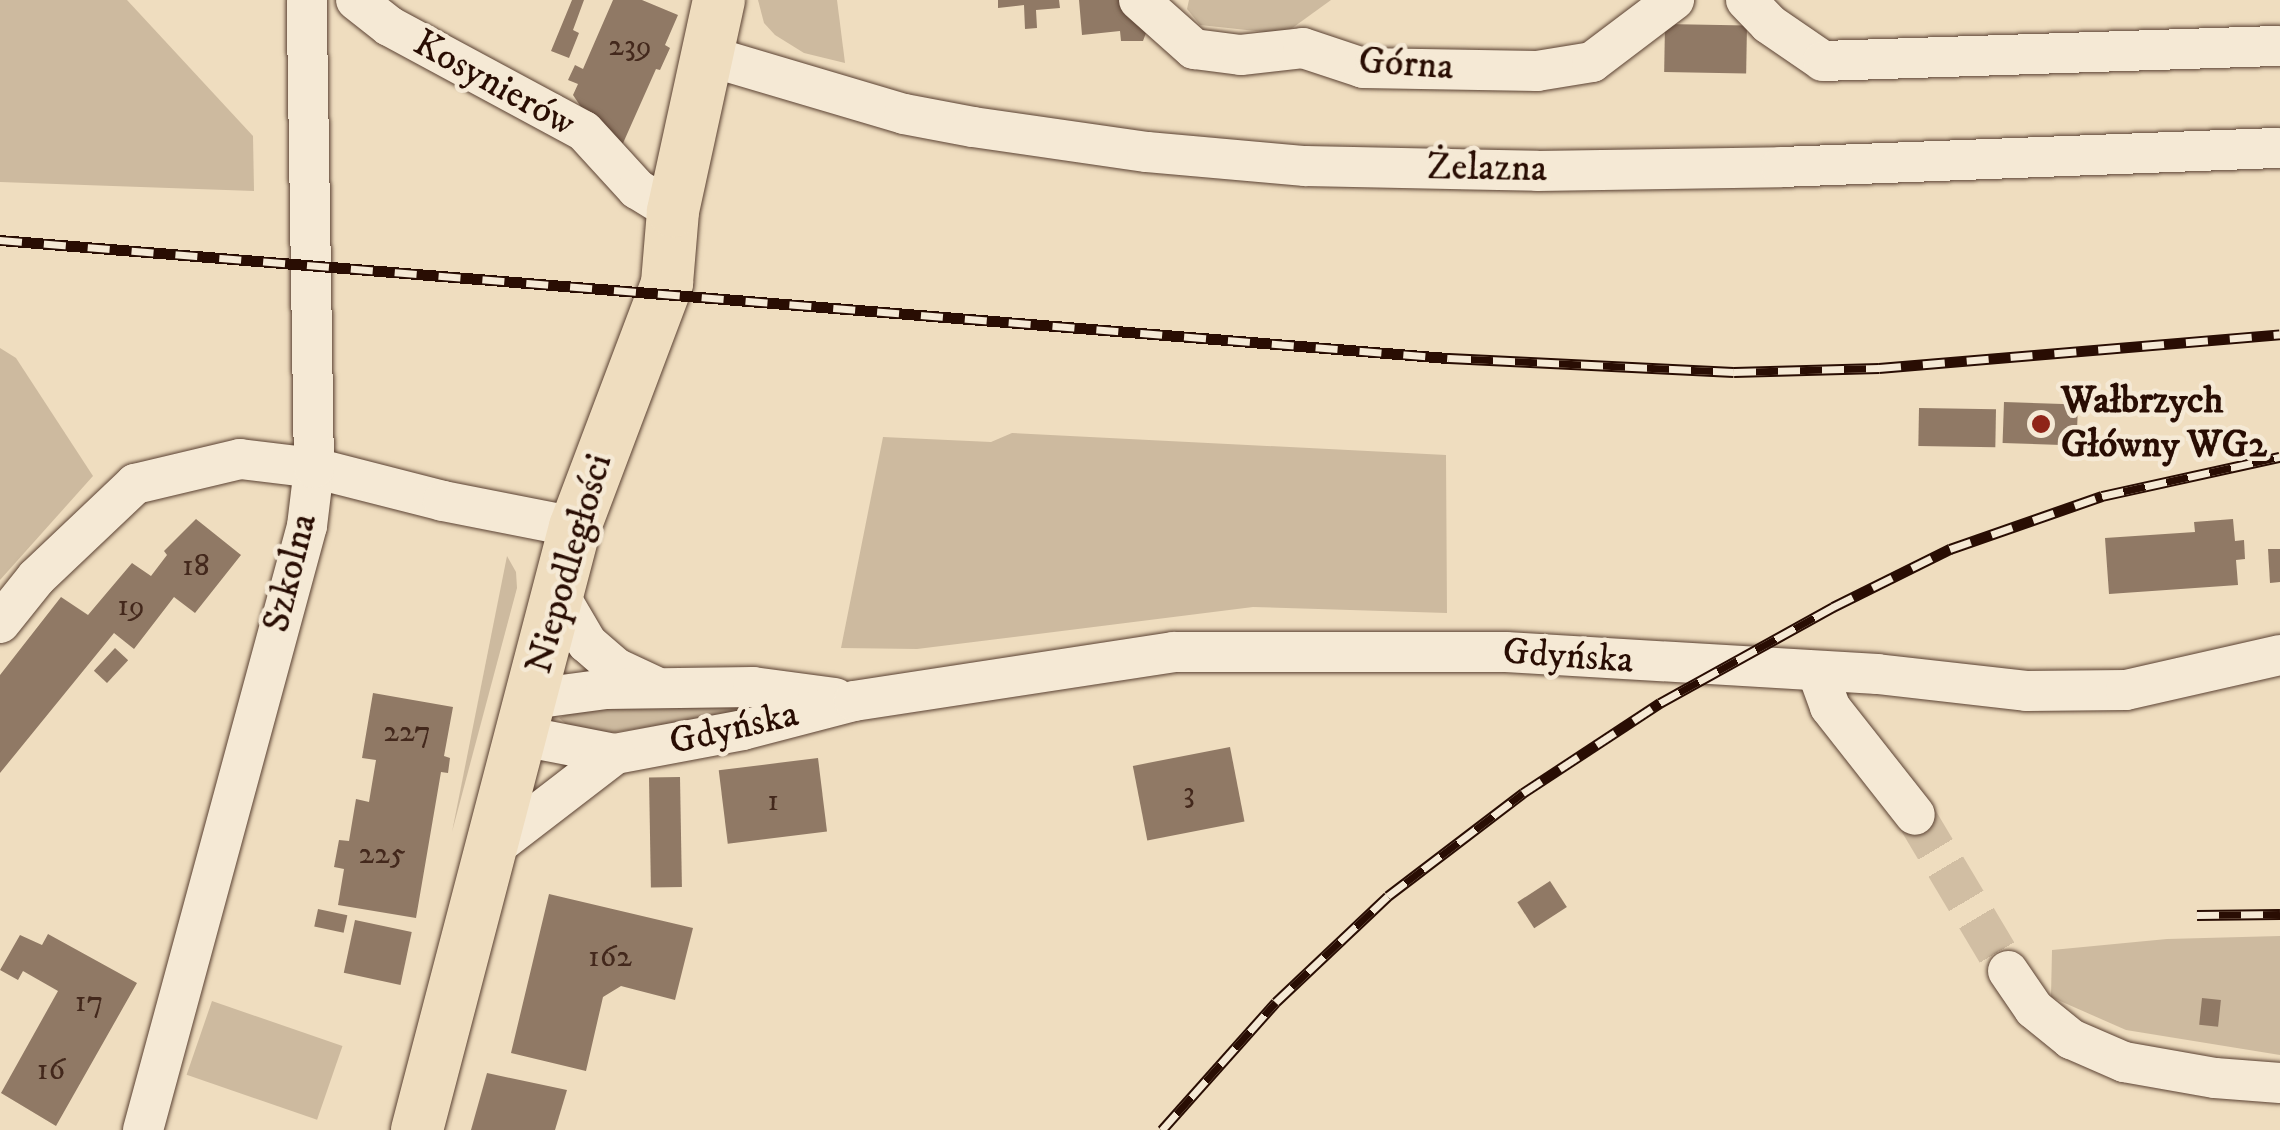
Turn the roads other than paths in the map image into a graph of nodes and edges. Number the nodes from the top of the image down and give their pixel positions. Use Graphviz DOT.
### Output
graph roads {
  1 [pos="308,0"];
  2 [pos="356,0"];
  3 [pos="720,0"];
  4 [pos="1138,0"];
  5 [pos="1674,0"];
  6 [pos="1746,0"];
  7 [pos="2280,46"];
  8 [pos="706,55"];
  9 [pos="2280,148"];
  10 [pos="673,211"];
  11 [pos="314,468"];
  12 [pos="575,528"];
  13 [pos="560,595"];
  14 [pos="0,622"];
  15 [pos="2280,655"];
  16 [pos="1817,671"];
  17 [pos="658,687"];
  18 [pos="854,701"];
  19 [pos="527,718"];
  20 [pos="615,754"];
  21 [pos="1915,815"];
  22 [pos="493,848"];
  23 [pos="2008,971"];
  24 [pos="2280,1083"];
  25 [pos="143,1130"];
  26 [pos="418,1130"];
  1 -- 11 [label="street, Szkolna"];
  2 -- 10 [label="street, Kosynierów"];
  3 -- 8 [label="main road, Niepodległości"];
  4 -- 5 [label="street, Górna"];
  6 -- 7 [label="street"];
  8 -- 9 [label="street, Żelazna"];
  8 -- 10 [label="main road, Niepodległości"];
  10 -- 12 [label="main road, Niepodległości"];
  11 -- 12 [label="street"];
  11 -- 14 [label="street"];
  11 -- 25 [label="street, Szkolna"];
  12 -- 13 [label="main road, Niepodległości"];
  13 -- 17 [label="street, Gdyńska"];
  13 -- 19 [label="main road, Niepodległości"];
  15 -- 16 [label="street, Gdyńska"];
  16 -- 18 [label="street, Gdyńska"];
  16 -- 21 [label="street"];
  17 -- 18 [label="street, Gdyńska"];
  17 -- 19 [label="street, Gdyńska"];
  18 -- 20 [label="street, Gdyńska"];
  19 -- 20 [label="street, Gdyńska"];
  19 -- 22 [label="main road, Niepodległości"];
  20 -- 22 [label="street, Gdyńska"];
  22 -- 26 [label="main road, Niepodległości"];
  23 -- 24 [label="street"];
}
